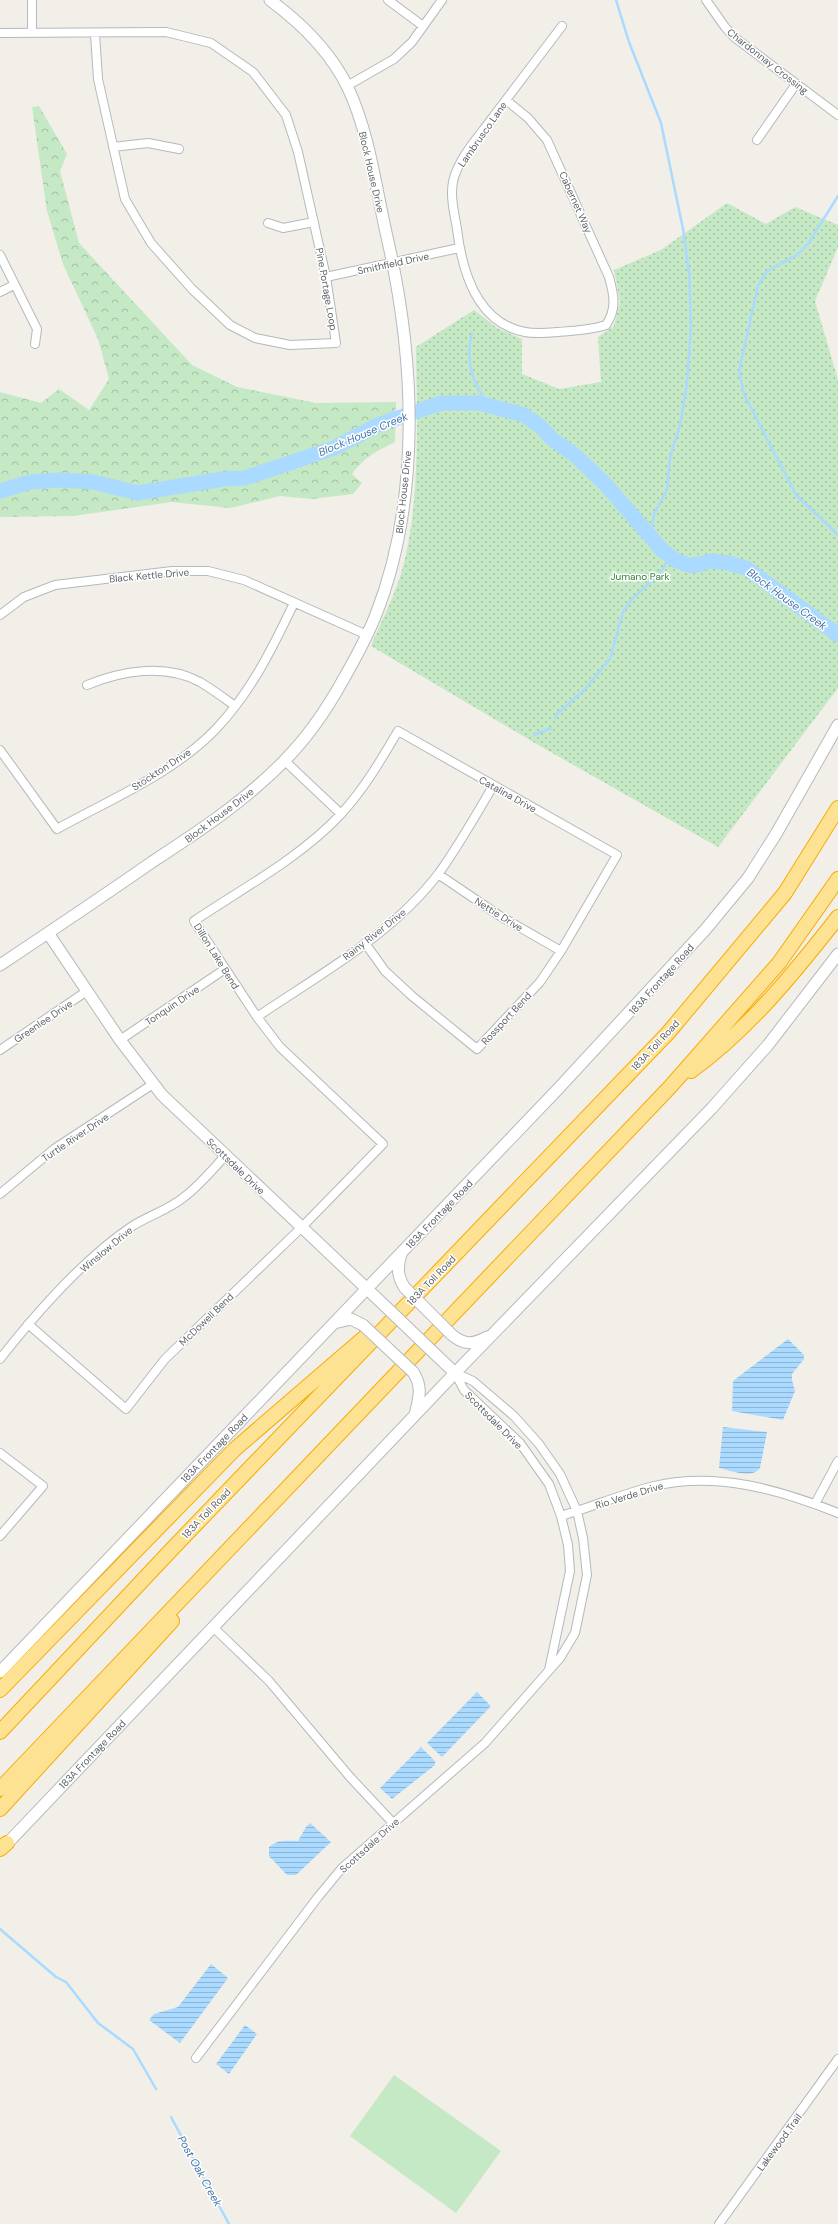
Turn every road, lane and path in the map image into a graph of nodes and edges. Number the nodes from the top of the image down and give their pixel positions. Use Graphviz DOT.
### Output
graph roads {
  1 [pos="32,0"];
  2 [pos="270,0"];
  3 [pos="388,0"];
  4 [pos="442,0"];
  5 [pos="706,0"];
  6 [pos="423,26"];
  7 [pos="562,26"];
  8 [pos="0,33"];
  9 [pos="32,33"];
  10 [pos="95,34"];
  11 [pos="796,84"];
  12 [pos="347,86"];
  13 [pos="506,100"];
  14 [pos="837,114"];
  15 [pos="757,140"];
  16 [pos="113,147"];
  17 [pos="179,149"];
  18 [pos="314,222"];
  19 [pos="268,223"];
  20 [pos="459,248"];
  21 [pos="0,256"];
  22 [pos="393,263"];
  23 [pos="326,277"];
  24 [pos="14,285"];
  25 [pos="0,292"];
  26 [pos="610,319"];
  27 [pos="35,344"];
  28 [pos="294,604"];
  29 [pos="0,615"];
  30 [pos="367,635"];
  31 [pos="87,685"];
  32 [pos="235,706"];
  33 [pos="838,725"];
  34 [pos="398,731"];
  35 [pos="0,750"];
  36 [pos="284,761"];
  37 [pos="493,786"];
  38 [pos="835,813"];
  39 [pos="341,814"];
  40 [pos="617,855"];
  41 [pos="438,874"];
  42 [pos="838,879"];
  43 [pos="838,917"];
  44 [pos="48,933"];
  45 [pos="365,943"];
  46 [pos="561,951"];
  47 [pos="838,954"];
  48 [pos="0,965"];
  49 [pos="225,969"];
  50 [pos="86,991"];
  51 [pos="257,1017"];
  52 [pos="120,1040"];
  53 [pos="0,1050"];
  54 [pos="152,1084"];
  55 [pos="670,1086"];
  56 [pos="383,1144"];
  57 [pos="225,1156"];
  58 [pos="0,1194"];
  59 [pos="301,1228"];
  60 [pos="401,1254"];
  61 [pos="430,1281"];
  62 [pos="366,1290"];
  63 [pos="332,1323"];
  64 [pos="28,1324"];
  65 [pos="494,1334"];
  66 [pos="0,1359"];
  67 [pos="455,1373"];
  68 [pos="415,1415"];
  69 [pos="0,1452"];
  70 [pos="838,1461"];
  71 [pos="815,1504"];
  72 [pos="577,1512"];
  73 [pos="838,1513"];
  74 [pos="561,1516"];
  75 [pos="248,1528"];
  76 [pos="0,1536"];
  77 [pos="213,1627"];
  78 [pos="548,1671"];
  79 [pos="0,1672"];
  80 [pos="0,1690"];
  81 [pos="0,1732"];
  82 [pos="0,1789"];
  83 [pos="0,1809"];
  84 [pos="393,1823"];
  85 [pos="2,1848"];
  86 [pos="196,2058"];
  87 [pos="838,2059"];
  88 [pos="719,2224"];
  1 -- 9 [label="street"];
  2 -- 12 [label="main road, Block House Drive"];
  3 -- 6 [label="street"];
  4 -- 6 [label="street"];
  5 -- 11 [label="street, Chardonnay Crossing"];
  6 -- 12 [label="street"];
  7 -- 13 [label="street, Lambrusco Lane"];
  8 -- 9 [label="street, Pine Portage Loop"];
  9 -- 10 [label="street, Pine Portage Loop"];
  10 -- 16 [label="street, Pine Portage Loop"];
  10 -- 18 [label="street, Pine Portage Loop"];
  11 -- 14 [label="street, Chardonnay Crossing"];
  11 -- 15 [label="street"];
  12 -- 22 [label="main road, Block House Drive"];
  13 -- 20 [label="street, Lambrusco Lane"];
  13 -- 26 [label="street, Cabernet Way"];
  16 -- 17 [label="street"];
  16 -- 23 [label="street, Pine Portage Loop"];
  18 -- 19 [label="street"];
  18 -- 23 [label="street, Pine Portage Loop"];
  20 -- 22 [label="street, Smithfield Drive"];
  20 -- 26 [label="street, Lambrusco Lane"];
  21 -- 24 [label="street"];
  22 -- 23 [label="street, Smithfield Drive"];
  22 -- 30 [label="main road, Block House Drive"];
  24 -- 25 [label="street"];
  24 -- 27 [label="street"];
  28 -- 29 [label="street, Black Kettle Drive"];
  28 -- 30 [label="street, Black Kettle Drive"];
  28 -- 32 [label="street, Stockton Drive"];
  30 -- 36 [label="main road, Block House Drive"];
  31 -- 32 [label="street"];
  32 -- 35 [label="street, Stockton Drive"];
  33 -- 60 [label="main road, 183A Frontage Road"];
  34 -- 37 [label="street, Catalina Drive"];
  34 -- 39 [label="street, Dillon Lake Bend"];
  36 -- 39 [label="street"];
  36 -- 44 [label="main road, Block House Drive"];
  37 -- 40 [label="street, Catalina Drive"];
  37 -- 41 [label="street, Rainy River Drive"];
  38 -- 61 [label="highway, 183A Toll Road"];
  39 -- 49 [label="street, Dillon Lake Bend"];
  40 -- 46 [label="street, Rossport Bend"];
  41 -- 45 [label="street, Rainy River Drive"];
  41 -- 46 [label="street, Nettie Drive"];
  42 -- 55 [label="highway"];
  43 -- 55 [label="highway"];
  44 -- 48 [label="main road, Block House Drive"];
  44 -- 50 [label="main road, Scottsdale Drive"];
  45 -- 46 [label="street, Rossport Bend"];
  45 -- 51 [label="street, Rainy River Drive"];
  47 -- 65 [label="main road, 183A Frontage Road"];
  49 -- 51 [label="street, Dillon Lake Bend"];
  49 -- 52 [label="street, Tonquin Drive"];
  50 -- 52 [label="main road, Scottsdale Drive"];
  50 -- 53 [label="street, Greenlee Drive"];
  51 -- 56 [label="street, Dillon Lake Bend"];
  52 -- 54 [label="main road, Scottsdale Drive"];
  54 -- 57 [label="main road, Scottsdale Drive"];
  54 -- 58 [label="street, Turtle River Drive"];
  55 -- 75 [label="highway"];
  56 -- 59 [label="street, McDowell Bend"];
  57 -- 59 [label="main road, Scottsdale Drive"];
  57 -- 64 [label="street, Winslow Drive"];
  59 -- 62 [label="main road, Scottsdale Drive"];
  59 -- 64 [label="street, McDowell Bend"];
  60 -- 62 [label="main road, 183A Frontage Road"];
  60 -- 65 [label="main road, bridge"];
  61 -- 80 [label="highway"];
  61 -- 81 [label="highway, 183A Toll Road"];
  62 -- 63 [label="main road, 183A Frontage Road"];
  62 -- 67 [label="main road, Scottsdale Drive, bridge"];
  63 -- 68 [label="main road, bridge"];
  63 -- 79 [label="main road, 183A Frontage Road"];
  64 -- 66 [label="street, Winslow Drive"];
  65 -- 67 [label="main road, 183A Frontage Road"];
  67 -- 68 [label="main road, 183A Frontage Road"];
  67 -- 72 [label="street, Scottsdale Drive"];
  67 -- 74 [label="street, Scottsdale Drive"];
  68 -- 77 [label="main road, 183A Frontage Road"];
  69 -- 76 [label="street"];
  70 -- 71 [label="street"];
  71 -- 72 [label="street, Rio Verde Drive"];
  71 -- 73 [label="street, Rio Verde Drive"];
  72 -- 74 [label="street, Rio Verde Drive"];
  72 -- 78 [label="street, Scottsdale Drive"];
  74 -- 78 [label="street, Scottsdale Drive"];
  75 -- 82 [label="highway"];
  75 -- 83 [label="highway"];
  77 -- 84 [label="street"];
  77 -- 85 [label="main road, 183A Frontage Road"];
  78 -- 84 [label="street, Scottsdale Drive"];
  84 -- 86 [label="street, Scottsdale Drive"];
  87 -- 88 [label="street, Lakewood Trail"];
}
